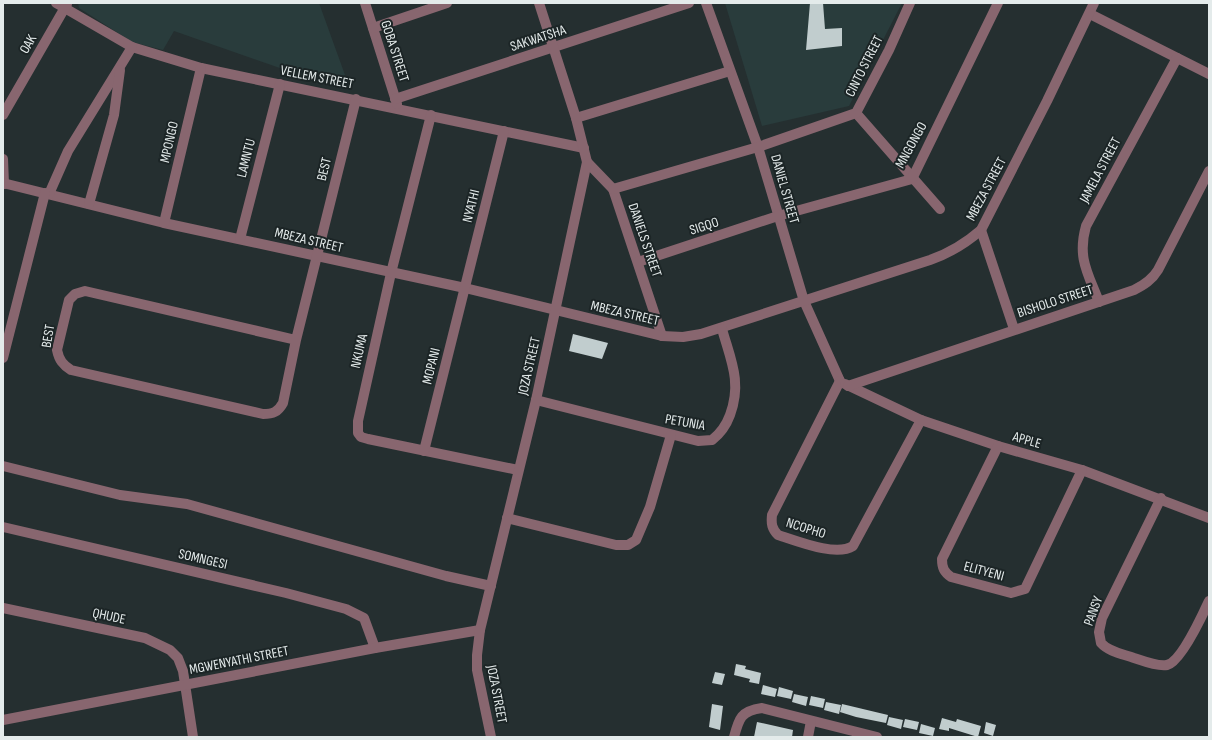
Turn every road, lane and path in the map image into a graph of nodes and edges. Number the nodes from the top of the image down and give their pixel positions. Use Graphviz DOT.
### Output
graph roads {
  1 [pos="56,3"];
  2 [pos="365,3"];
  3 [pos="447,3"];
  4 [pos="539,3"];
  5 [pos="689,3"];
  6 [pos="706,3"];
  7 [pos="910,3"];
  8 [pos="998,3"];
  9 [pos="1094,3"];
  10 [pos="66,6"];
  11 [pos="1090,14"];
  12 [pos="373,28"];
  13 [pos="132,47"];
  14 [pos="554,48"];
  15 [pos="1177,58"];
  16 [pos="201,68"];
  17 [pos="120,69"];
  18 [pos="730,71"];
  19 [pos="1209,74"];
  20 [pos="280,84"];
  21 [pos="356,99"];
  22 [pos="397,104"];
  23 [pos="856,113"];
  24 [pos="3,115"];
  25 [pos="431,115"];
  26 [pos="576,118"];
  27 [pos="504,131"];
  28 [pos="758,147"];
  29 [pos="584,148"];
  30 [pos="3,159"];
  31 [pos="587,162"];
  32 [pos="1209,171"];
  33 [pos="912,179"];
  34 [pos="3,184"];
  35 [pos="613,189"];
  36 [pos="47,194"];
  37 [pos="90,204"];
  38 [pos="940,209"];
  39 [pos="778,216"];
  40 [pos="164,223"];
  41 [pos="981,230"];
  42 [pos="240,239"];
  43 [pos="316,256"];
  44 [pos="638,262"];
  45 [pos="391,273"];
  46 [pos="466,288"];
  47 [pos="804,301"];
  48 [pos="1099,302"];
  49 [pos="556,311"];
  50 [pos="722,328"];
  51 [pos="1014,329"];
  52 [pos="662,336"];
  53 [pos="296,340"];
  54 [pos="3,358"];
  55 [pos="844,384"];
  56 [pos="536,400"];
  57 [pos="920,420"];
  58 [pos="672,435"];
  59 [pos="998,446"];
  60 [pos="424,451"];
  61 [pos="3,466"];
  62 [pos="518,470"];
  63 [pos="1082,470"];
  64 [pos="1161,498"];
  65 [pos="506,518"];
  66 [pos="1209,518"];
  67 [pos="3,527"];
  68 [pos="491,586"];
  69 [pos="1208,607"];
  70 [pos="3,608"];
  71 [pos="480,630"];
  72 [pos="375,648"];
  73 [pos="185,684"];
  74 [pos="4,718"];
  75 [pos="811,721"];
  76 [pos="193,737"];
  77 [pos="491,737"];
  78 [pos="734,737"];
  79 [pos="808,737"];
  80 [pos="877,737"];
  1 -- 10 [label="street, VELLEM STREET"];
  2 -- 12 [label="street, GOBA STREET"];
  3 -- 12 [label="street"];
  4 -- 14 [label="street, JOZA STREET"];
  5 -- 14 [label="street, SAKWATSHA"];
  6 -- 18 [label="street, DANIEL STREET"];
  7 -- 23 [label="street, CINTO STREET"];
  8 -- 33 [label="street, MNGONGO"];
  9 -- 11 [label="street, MBEZA STREET"];
  10 -- 13 [label="street, VELLEM STREET"];
  10 -- 24 [label="street, OAK"];
  11 -- 15 [label="street"];
  11 -- 41 [label="street, MBEZA STREET"];
  12 -- 22 [label="street, GOBA STREET"];
  13 -- 16 [label="street, VELLEM STREET"];
  13 -- 17 [label="street"];
  14 -- 22 [label="street, SAKWATSHA"];
  14 -- 26 [label="street, JOZA STREET"];
  15 -- 19 [label="street"];
  15 -- 48 [label="street, JAMELA STREET"];
  16 -- 20 [label="street, VELLEM STREET"];
  16 -- 40 [label="street, MPONGO"];
  17 -- 36 [label="street"];
  17 -- 37 [label="street"];
  18 -- 26 [label="street"];
  18 -- 28 [label="street, DANIEL STREET"];
  20 -- 21 [label="street, VELLEM STREET"];
  20 -- 42 [label="street, LAMNTU"];
  21 -- 22 [label="street, VELLEM STREET"];
  21 -- 43 [label="street, BEST"];
  22 -- 25 [label="street, VELLEM STREET"];
  23 -- 28 [label="street, CINTO STREET"];
  23 -- 33 [label="street"];
  25 -- 27 [label="street, VELLEM STREET"];
  25 -- 45 [label="street, NKUMA"];
  26 -- 29 [label="street, JOZA STREET"];
  27 -- 29 [label="street, VELLEM STREET"];
  27 -- 46 [label="street, NYATHI"];
  28 -- 35 [label="street, CINTO STREET"];
  28 -- 39 [label="street, DANIEL STREET"];
  29 -- 31 [label="street, JOZA STREET"];
  30 -- 34 [label="street"];
  31 -- 35 [label="street, DANIELS STREET"];
  31 -- 49 [label="street, JOZA STREET"];
  32 -- 48 [label="street, BISHOLO STREET"];
  33 -- 38 [label="street"];
  33 -- 39 [label="street, MNGONGO"];
  34 -- 36 [label="street, MBEZA STREET"];
  35 -- 44 [label="street, DANIELS STREET"];
  36 -- 37 [label="street, MBEZA STREET"];
  36 -- 54 [label="street"];
  37 -- 40 [label="street, MBEZA STREET"];
  39 -- 44 [label="street, SIGQO"];
  39 -- 47 [label="street, DANIEL STREET"];
  40 -- 42 [label="street, MBEZA STREET"];
  41 -- 47 [label="street, MBEZA STREET"];
  41 -- 51 [label="street"];
  42 -- 43 [label="street, MBEZA STREET"];
  43 -- 45 [label="street, MBEZA STREET"];
  43 -- 53 [label="street, BEST"];
  44 -- 52 [label="street, DANIELS STREET"];
  45 -- 46 [label="street, MBEZA STREET"];
  45 -- 60 [label="street, NKUMA"];
  46 -- 49 [label="street, MBEZA STREET"];
  46 -- 60 [label="street, MOPANI"];
  47 -- 50 [label="street, MBEZA STREET"];
  47 -- 55 [label="street, DANIEL STREET"];
  48 -- 51 [label="street, BISHOLO STREET"];
  49 -- 52 [label="street, MBEZA STREET"];
  49 -- 56 [label="street, JOZA STREET"];
  50 -- 52 [label="street, MBEZA STREET"];
  50 -- 58 [label="street, PETUNIA"];
  51 -- 55 [label="street, BISHOLO STREET"];
  53 -- 53 [label="street, BEST"];
  55 -- 57 [label="street, APPLE"];
  55 -- 57 [label="street, NCOPHO"];
  56 -- 58 [label="street, PETUNIA"];
  56 -- 62 [label="street, JOZA STREET"];
  57 -- 59 [label="street, APPLE"];
  58 -- 65 [label="street"];
  59 -- 63 [label="street, APPLE"];
  59 -- 63 [label="street, ELITYENI"];
  60 -- 62 [label="street, NKUMA"];
  61 -- 68 [label="street"];
  62 -- 65 [label="street, JOZA STREET"];
  63 -- 64 [label="street, APPLE"];
  64 -- 66 [label="street, APPLE"];
  64 -- 69 [label="street, PANSY"];
  65 -- 68 [label="street, JOZA STREET"];
  67 -- 72 [label="street, SOMNGESI"];
  68 -- 71 [label="street, JOZA STREET"];
  70 -- 73 [label="street, QHUDE"];
  71 -- 72 [label="street, MGWENYATHI STREET"];
  71 -- 77 [label="street, JOZA STREET"];
  72 -- 73 [label="street, MGWENYATHI STREET"];
  73 -- 74 [label="street, MGWENYATHI STREET"];
  73 -- 76 [label="street, QHUDE"];
  75 -- 78 [label="street"];
  75 -- 79 [label="street"];
  75 -- 80 [label="street"];
}
